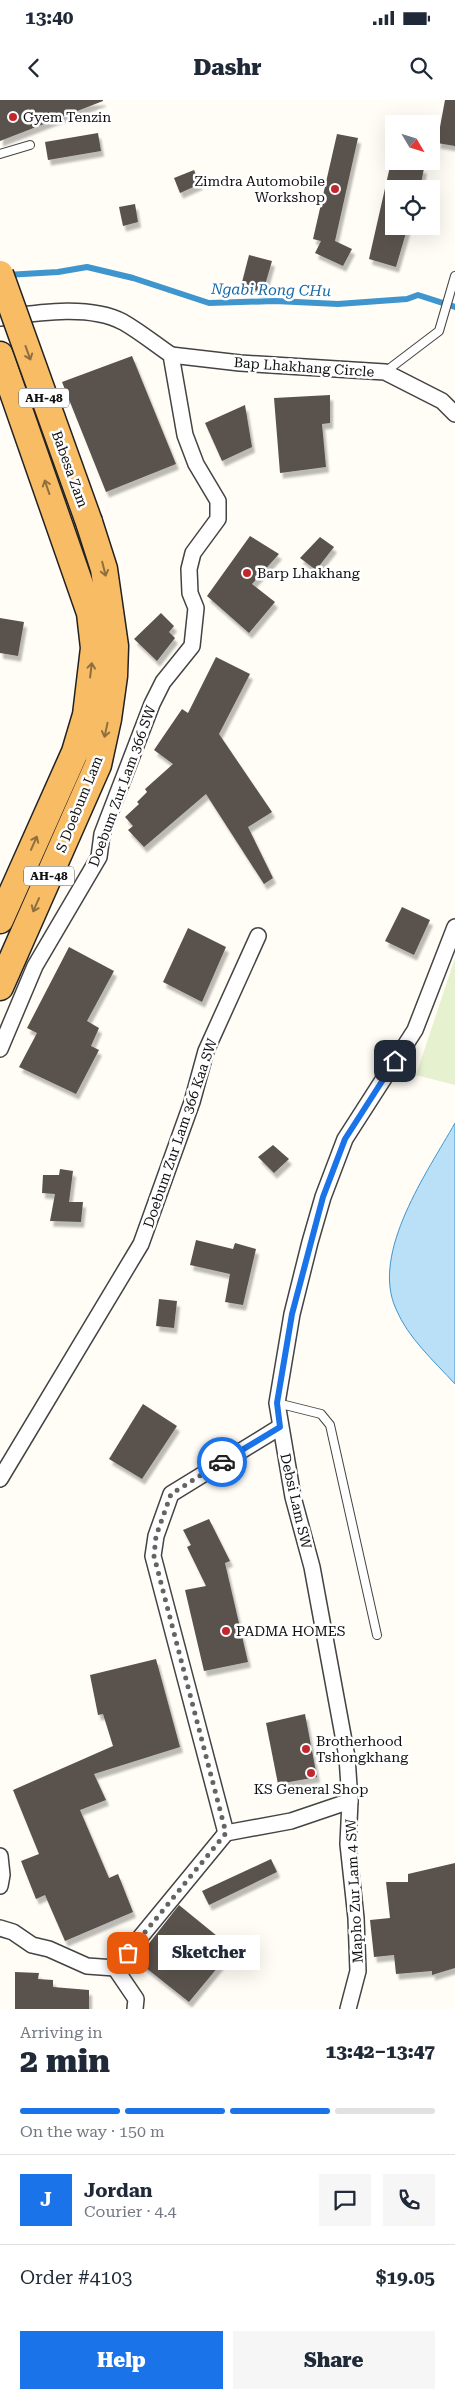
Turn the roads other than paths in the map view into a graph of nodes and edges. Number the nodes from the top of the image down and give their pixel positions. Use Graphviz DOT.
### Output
graph roads {
  1 [pos="30,145"];
  2 [pos="0,154"];
  3 [pos="0,274"];
  4 [pos="454,279"];
  5 [pos="0,318"];
  6 [pos="0,355"];
  7 [pos="170,355"];
  8 [pos="385,372"];
  9 [pos="455,414"];
  10 [pos="89,522"];
  11 [pos="63,534"];
  12 [pos="0,920"];
  13 [pos="455,927"];
  14 [pos="258,936"];
  15 [pos="0,988"];
  16 [pos="0,1049"];
  17 [pos="277,1403"];
  18 [pos="280,1427"];
  19 [pos="0,1479"];
  20 [pos="377,1635"];
  21 [pos="350,1801"];
  22 [pos="226,1833"];
  23 [pos="0,1856"];
  24 [pos="0,1886"];
  25 [pos="0,1928"];
  26 [pos="115,1968"];
  27 [pos="136,2009"];
  28 [pos="348,2009"];
  1 -- 2 [label="lane"];
  3 -- 10 [label="highway, Babesa Zam / AH-48, one-way, bridge"];
  4 -- 8 [label="lane"];
  5 -- 7 [label="street"];
  11 -- 6 [label="highway, Babesa Zam / AH-48, one-way"];
  7 -- 8 [label="street, Bap Lhakhang Circle"];
  7 -- 16 [label="street, Doebum Zur Lam 366 SW"];
  8 -- 9 [label="street, Bap Lhakhang Circle"];
  10 -- 15 [label="highway, S Doebum Lam / AH-48, one-way"];
  12 -- 11 [label="highway, S Doebum Lam / AH-48, one-way"];
  13 -- 17 [label="street, Debsi Lam SW"];
  14 -- 19 [label="street, Doebum Zur Lam 366 Kaa SW"];
  17 -- 18 [label="street, Debsi Lam SW"];
  17 -- 20 [label="lane"];
  18 -- 21 [label="street, Debsi Lam SW"];
  18 -- 22 [label="street"];
  21 -- 22 [label="street"];
  21 -- 28 [label="street, Mapho Zur Lam 4 SW"];
  22 -- 26 [label="street"];
  23 -- 24 [label="street"];
  25 -- 26 [label="street"];
  26 -- 27 [label="street"];
}
